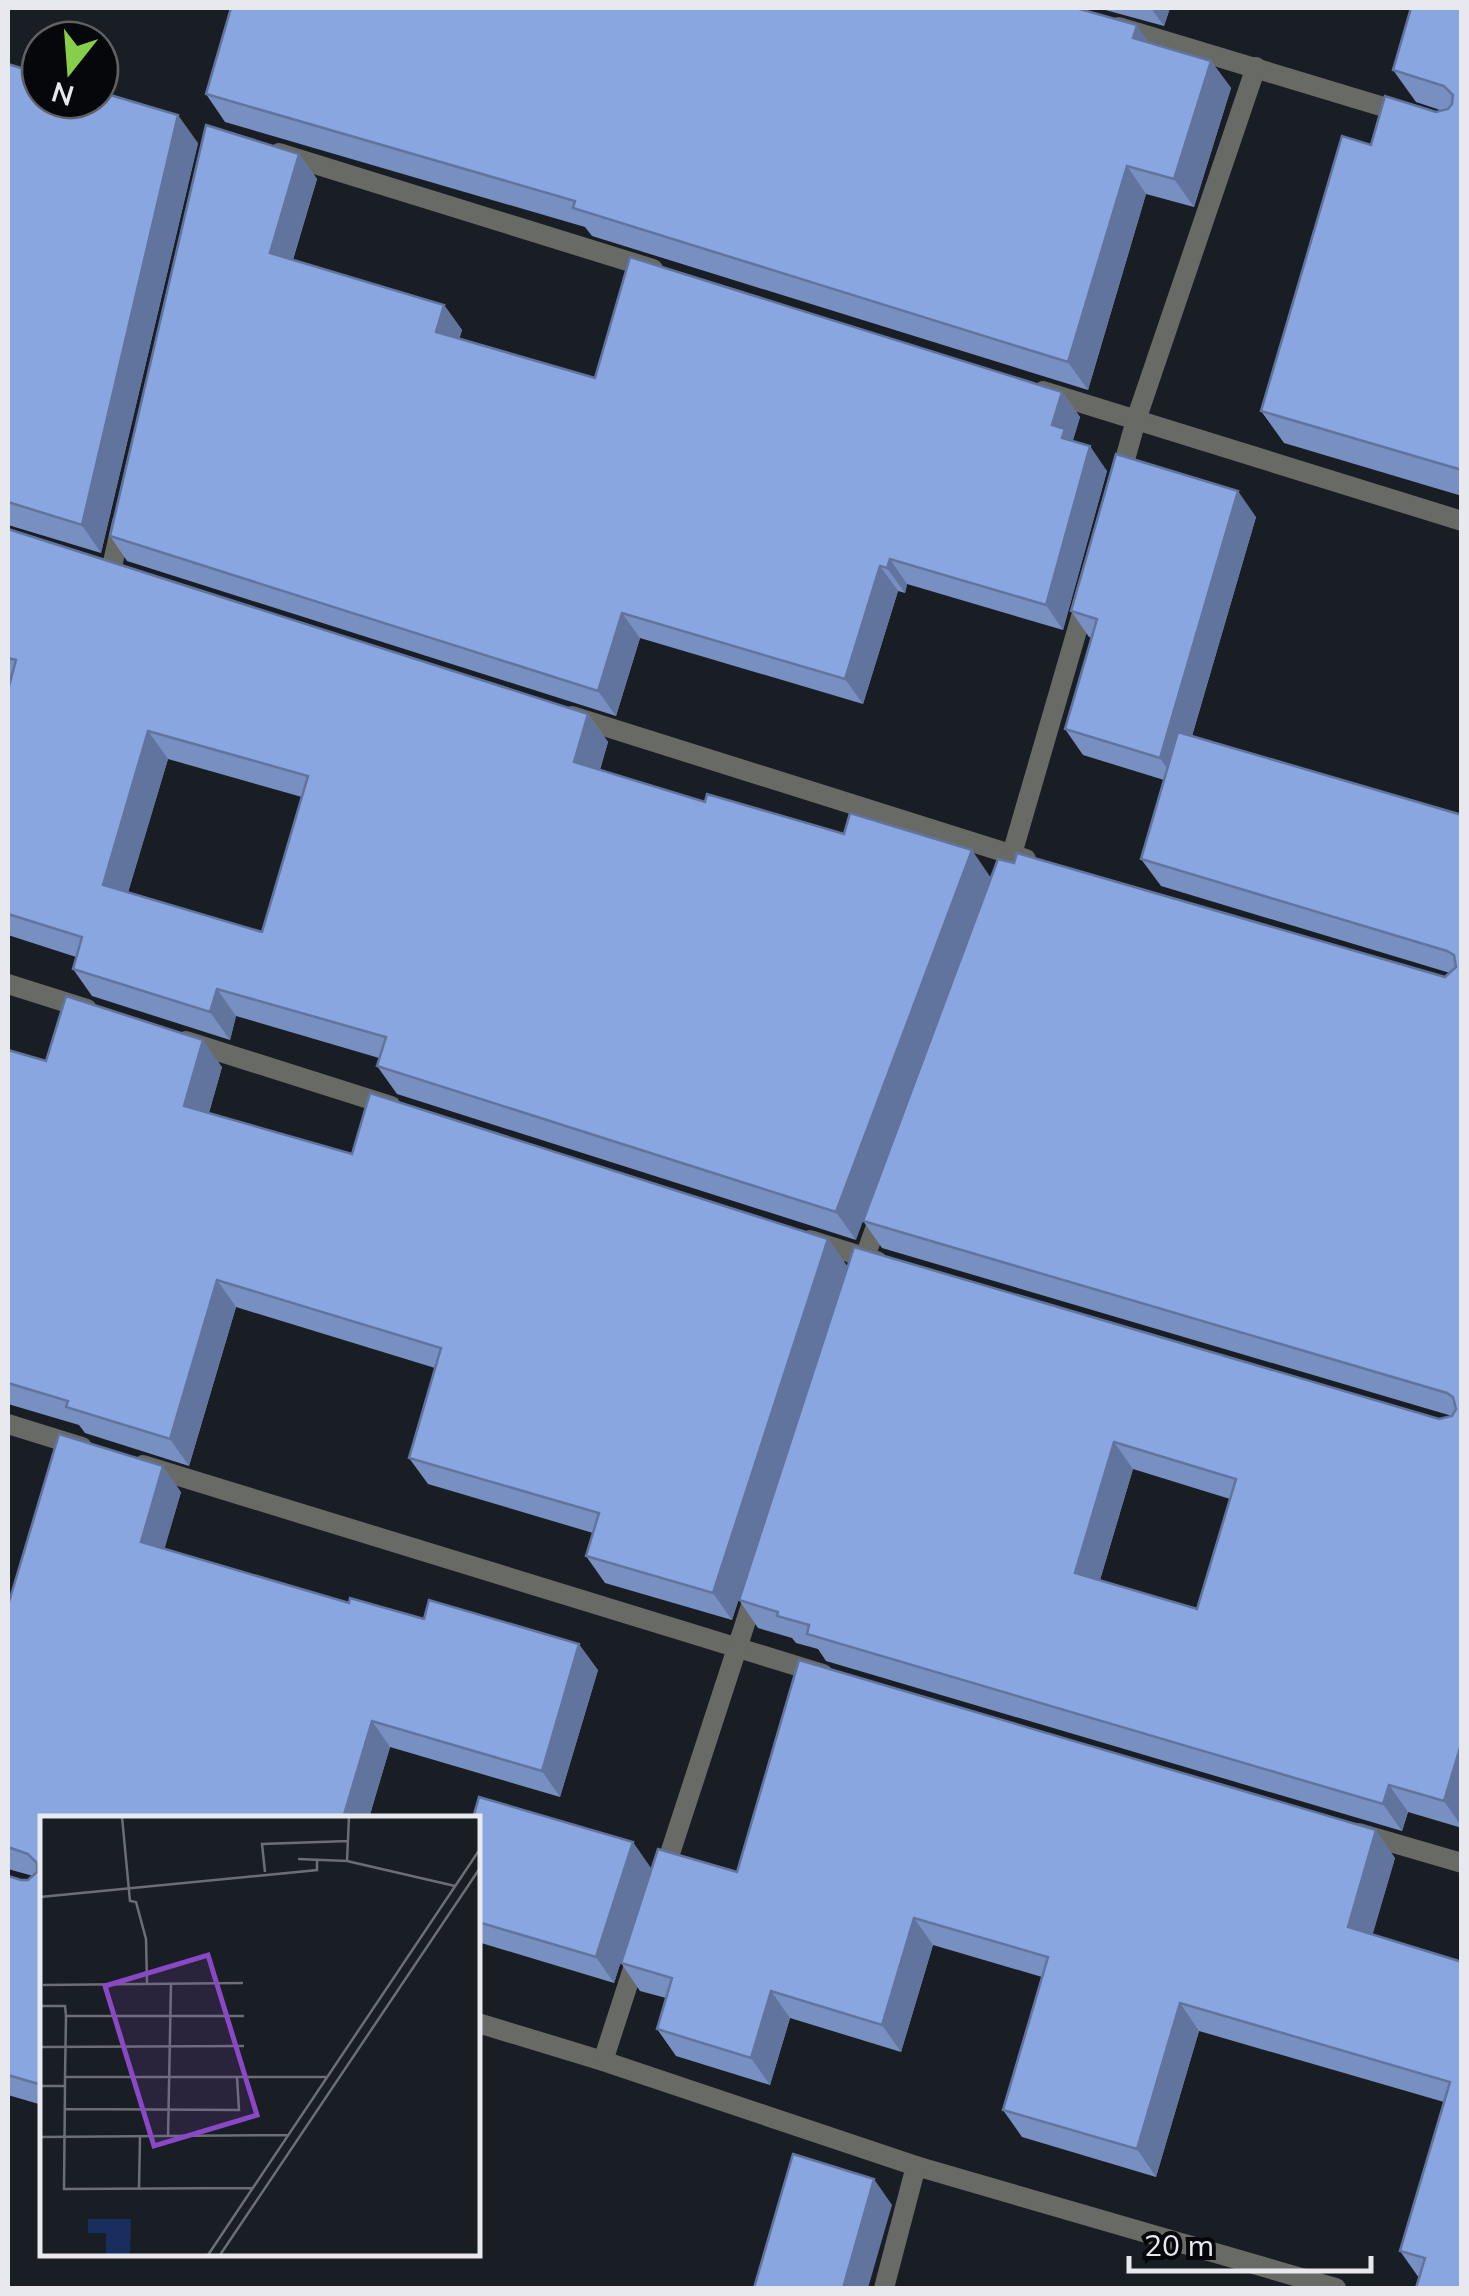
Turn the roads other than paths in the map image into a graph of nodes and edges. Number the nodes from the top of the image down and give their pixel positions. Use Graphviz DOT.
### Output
graph roads {
  1 [pos="1106,24"];
  2 [pos="1256,67"];
  3 [pos="1424,120"];
  4 [pos="252,144"];
  5 [pos="666,274"];
  6 [pos="1023,385"];
  7 [pos="1136,420"];
  8 [pos="129,495"];
  9 [pos="1115,496"];
  10 [pos="1462,521"];
  11 [pos="112,571"];
  12 [pos="1094,572"];
  13 [pos="544,707"];
  14 [pos="1014,856"];
  15 [pos="1052,867"];
  16 [pos="994,910"];
  17 [pos="8,984"];
  18 [pos="103,1014"];
  19 [pos="160,1032"];
  20 [pos="408,1111"];
  21 [pos="892,1184"];
  22 [pos="788,1233"];
  23 [pos="864,1257"];
  24 [pos="902,1268"];
  25 [pos="852,1294"];
  26 [pos="8,1424"];
  27 [pos="761,1574"];
  28 [pos="737,1648"];
  29 [pos="851,1682"];
  30 [pos="1347,1830"];
  31 [pos="1462,1864"];
  32 [pos="658,1892"];
  33 [pos="646,1930"];
  34 [pos="480,2024"];
  35 [pos="603,2061"];
  36 [pos="916,2166"];
  37 [pos="884,2288"];
  38 [pos="1336,2288"];
  1 -- 2 [label="street"];
  2 -- 3 [label="street"];
  2 -- 7 [label="street"];
  4 -- 5 [label="street"];
  6 -- 7 [label="street"];
  7 -- 9 [label="street"];
  7 -- 10 [label="street"];
  8 -- 11 [label="street"];
  12 -- 14 [label="street"];
  13 -- 14 [label="street"];
  14 -- 15 [label="street"];
  14 -- 16 [label="street"];
  17 -- 18 [label="street"];
  19 -- 20 [label="street"];
  21 -- 23 [label="street"];
  22 -- 23 [label="street"];
  23 -- 24 [label="street"];
  23 -- 25 [label="street"];
  26 -- 28 [label="street"];
  27 -- 28 [label="street"];
  28 -- 29 [label="street"];
  28 -- 32 [label="street"];
  30 -- 31 [label="street"];
  33 -- 35 [label="street"];
  34 -- 35 [label="street"];
  35 -- 36 [label="street"];
  36 -- 37 [label="street"];
  36 -- 38 [label="street"];
}
